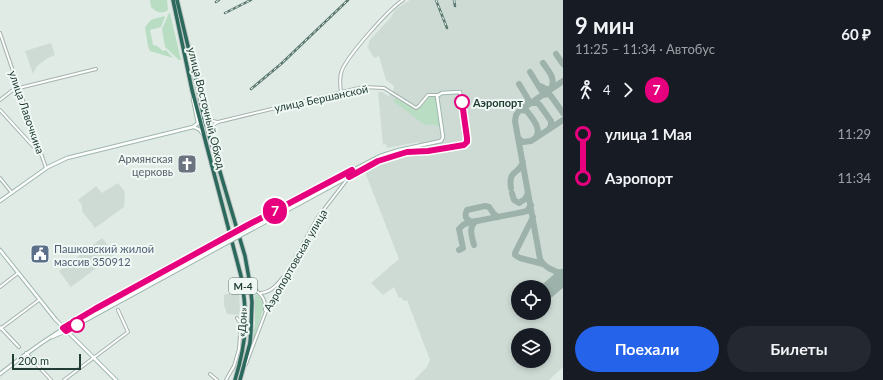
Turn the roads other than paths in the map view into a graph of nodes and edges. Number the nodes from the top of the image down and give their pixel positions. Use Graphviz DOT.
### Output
graph roads {
  1 [pos="173,0"];
  2 [pos="177,0"];
  3 [pos="403,0"];
  4 [pos="0,33"];
  5 [pos="96,69"];
  6 [pos="18,87"];
  7 [pos="192,90"];
  8 [pos="341,92"];
  9 [pos="438,95"];
  10 [pos="0,100"];
  11 [pos="201,103"];
  12 [pos="0,110"];
  13 [pos="218,122"];
  14 [pos="193,127"];
  15 [pos="204,136"];
  16 [pos="423,145"];
  17 [pos="214,151"];
  18 [pos="424,151"];
  19 [pos="43,157"];
  20 [pos="360,166"];
  21 [pos="357,168"];
  22 [pos="46,169"];
  23 [pos="352,170"];
  24 [pos="362,170"];
  25 [pos="358,172"];
  26 [pos="349,177"];
  27 [pos="0,178"];
  28 [pos="342,183"];
  29 [pos="12,192"];
  30 [pos="0,201"];
  31 [pos="233,218"];
  32 [pos="227,219"];
  33 [pos="258,220"];
  34 [pos="261,224"];
  35 [pos="0,250"];
  36 [pos="18,273"];
  37 [pos="286,275"];
  38 [pos="250,284"];
  39 [pos="0,287"];
  40 [pos="261,294"];
  41 [pos="39,300"];
  42 [pos="95,309"];
  43 [pos="118,310"];
  44 [pos="265,311"];
  45 [pos="97,313"];
  46 [pos="237,318"];
  47 [pos="0,328"];
  48 [pos="63,328"];
  49 [pos="66,331"];
  50 [pos="48,338"];
  51 [pos="19,347"];
  52 [pos="26,353"];
  53 [pos="94,357"];
  54 [pos="0,374"];
  55 [pos="210,374"];
  56 [pos="51,380"];
  57 [pos="64,380"];
  58 [pos="116,380"];
  59 [pos="217,380"];
  60 [pos="226,380"];
  61 [pos="234,380"];
  62 [pos="240,380"];
  1 -- 7 [label="highway, улица Восточный Обход / М-4"];
  2 -- 11 [label="highway, улица Восточный Обход / М-4"];
  3 -- 8 [label="street"];
  4 -- 6 [label="street, улица Лавочкина"];
  5 -- 6 [label="street"];
  6 -- 10 [label="street"];
  6 -- 19 [label="street, улица Лавочкина"];
  7 -- 14 [label="main road"];
  7 -- 15 [label="highway, улица Восточный Обход / М-4"];
  8 -- 9 [label="street, улица Бершанской"];
  8 -- 13 [label="street, улица Бершанской"];
  9 -- 16 [label="main road"];
  9 -- 18 [label="main road"];
  11 -- 13 [label="street"];
  11 -- 17 [label="highway, улица Восточный Обход / М-4"];
  12 -- 19 [label="street"];
  13 -- 17 [label="street"];
  14 -- 15 [label="main road"];
  14 -- 22 [label="main road"];
  15 -- 32 [label="highway, улица Восточный Обход / М-4"];
  16 -- 18 [label="main road"];
  16 -- 20 [label="main road"];
  17 -- 31 [label="highway, улица Восточный Обход / М-4"];
  18 -- 24 [label="main road"];
  19 -- 22 [label="street, улица Лавочкина"];
  20 -- 21 [label="main road"];
  20 -- 24 [label="main road"];
  21 -- 23 [label="main road"];
  21 -- 25 [label="main road"];
  22 -- 29 [label="main road"];
  23 -- 26 [label="street"];
  23 -- 33 [label="main road"];
  24 -- 25 [label="main road"];
  25 -- 26 [label="main road"];
  26 -- 28 [label="main road"];
  27 -- 29 [label="street"];
  28 -- 34 [label="main road"];
  28 -- 37 [label="street, Аэропортовская улица"];
  29 -- 30 [label="main road"];
  31 -- 38 [label="highway, «Дон» / М-4"];
  32 -- 61 [label="highway, «Дон» / М-4"];
  33 -- 34 [label="main road"];
  33 -- 42 [label="main road, bridge"];
  34 -- 45 [label="main road, bridge"];
  35 -- 36 [label="main road"];
  36 -- 39 [label="street"];
  36 -- 41 [label="main road"];
  37 -- 40 [label="street"];
  37 -- 44 [label="street, Аэропортовская улица"];
  38 -- 40 [label="street"];
  38 -- 62 [label="highway, «Дон» / М-4"];
  40 -- 44 [label="street"];
  41 -- 47 [label="street"];
  41 -- 48 [label="main road"];
  42 -- 45 [label="main road"];
  42 -- 48 [label="main road"];
  43 -- 53 [label="street"];
  44 -- 62 [label="street, Аэропортовская улица"];
  45 -- 49 [label="main road"];
  46 -- 60 [label="street"];
  47 -- 51 [label="street"];
  48 -- 49 [label="main road"];
  48 -- 50 [label="main road"];
  49 -- 50 [label="main road"];
  49 -- 53 [label="main road"];
  50 -- 52 [label="main road"];
  52 -- 54 [label="main road"];
  52 -- 56 [label="street"];
  53 -- 57 [label="street"];
  53 -- 58 [label="main road"];
  55 -- 59 [label="street"];
}
